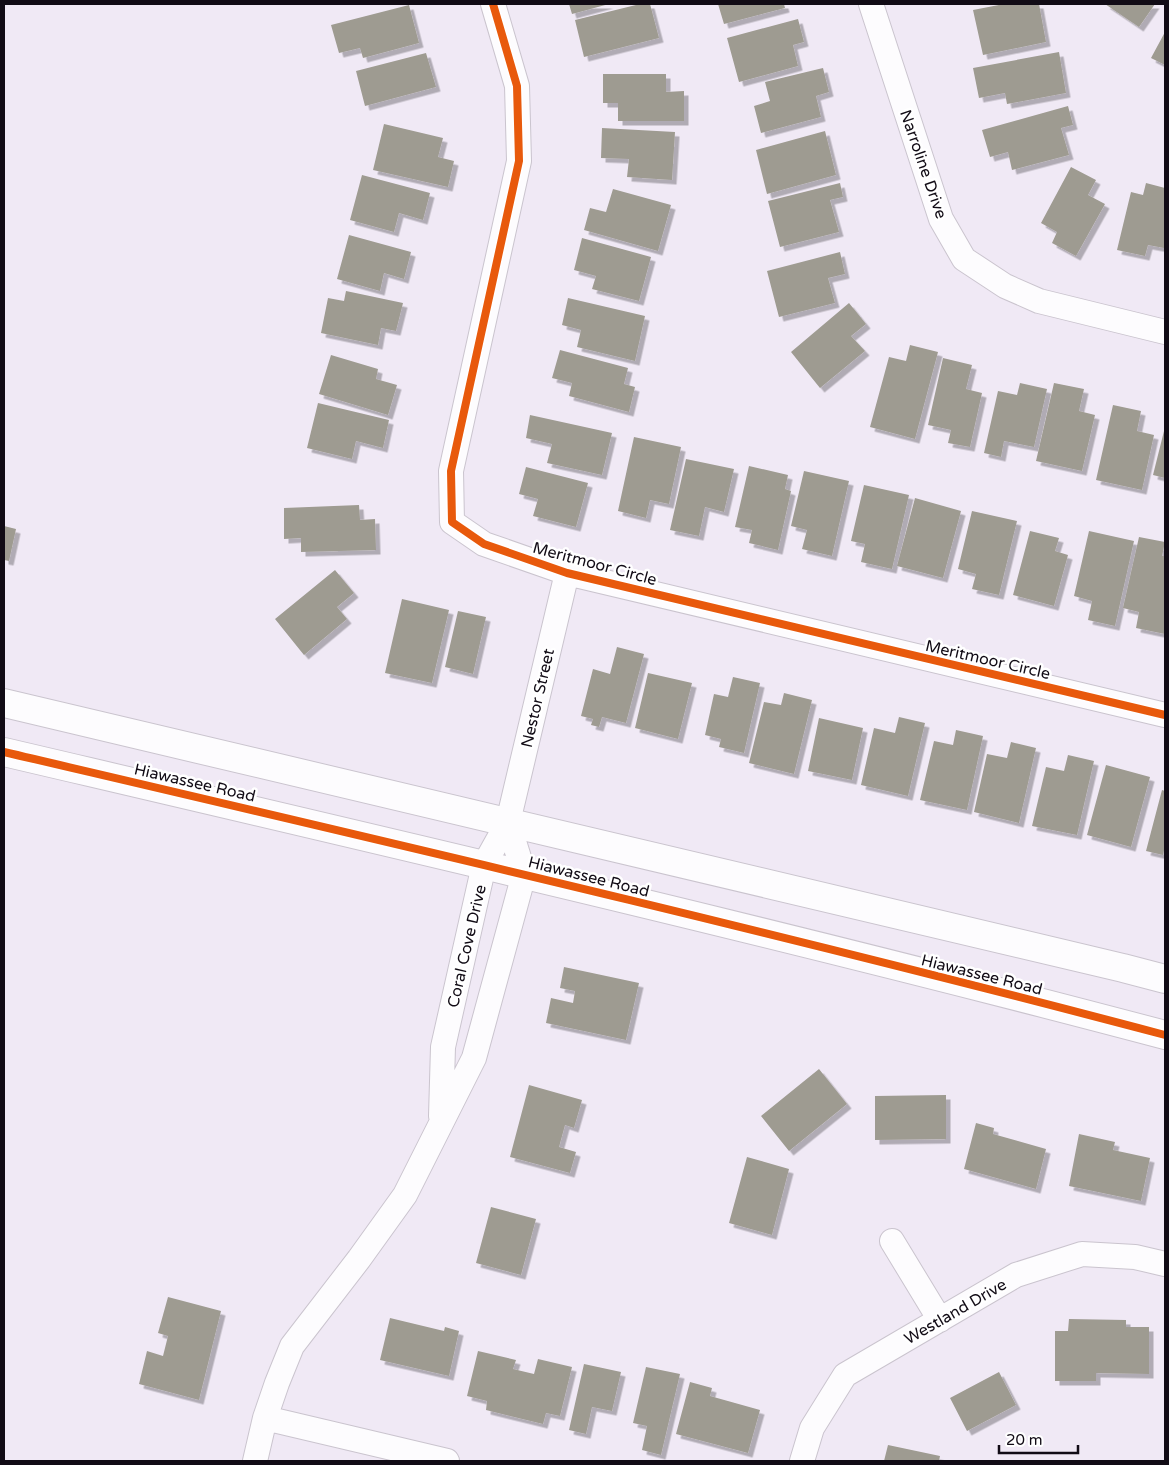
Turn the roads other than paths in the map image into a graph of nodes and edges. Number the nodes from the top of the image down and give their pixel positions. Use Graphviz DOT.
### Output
graph roads {
  1 [pos="493,4"];
  2 [pos="872,4"];
  3 [pos="1165,332"];
  4 [pos="567,573"];
  5 [pos="4,703"];
  6 [pos="1165,715"];
  7 [pos="4,752"];
  8 [pos="508,822"];
  9 [pos="484,865"];
  10 [pos="524,874"];
  11 [pos="1165,980"];
  12 [pos="1165,1035"];
  13 [pos="440,1125"];
  14 [pos="892,1241"];
  15 [pos="1165,1264"];
  16 [pos="940,1320"];
  17 [pos="265,1418"];
  18 [pos="255,1461"];
  19 [pos="447,1461"];
  20 [pos="802,1461"];
  1 -- 4 [label="street, Meritmoor Circle"];
  2 -- 3 [label="street, Narroline Drive"];
  4 -- 6 [label="street, Meritmoor Circle"];
  4 -- 8 [label="street, Nestor Street"];
  5 -- 8 [label="street, Hiawassee Road"];
  7 -- 9 [label="street, Hiawassee Road"];
  8 -- 9 [label="street, Coral Cove Drive"];
  8 -- 10 [label="street"];
  8 -- 11 [label="street, Hiawassee Road"];
  9 -- 10 [label="street, Hiawassee Road"];
  9 -- 13 [label="street, Coral Cove Drive"];
  10 -- 12 [label="street, Hiawassee Road"];
  10 -- 13 [label="street, Coral Cove Drive"];
  13 -- 17 [label="street, Coral Cove Drive"];
  14 -- 16 [label="street"];
  15 -- 16 [label="street, Westland Drive"];
  16 -- 20 [label="street, Westland Drive"];
  17 -- 18 [label="street, Coral Cove Drive"];
  17 -- 19 [label="street"];
}
